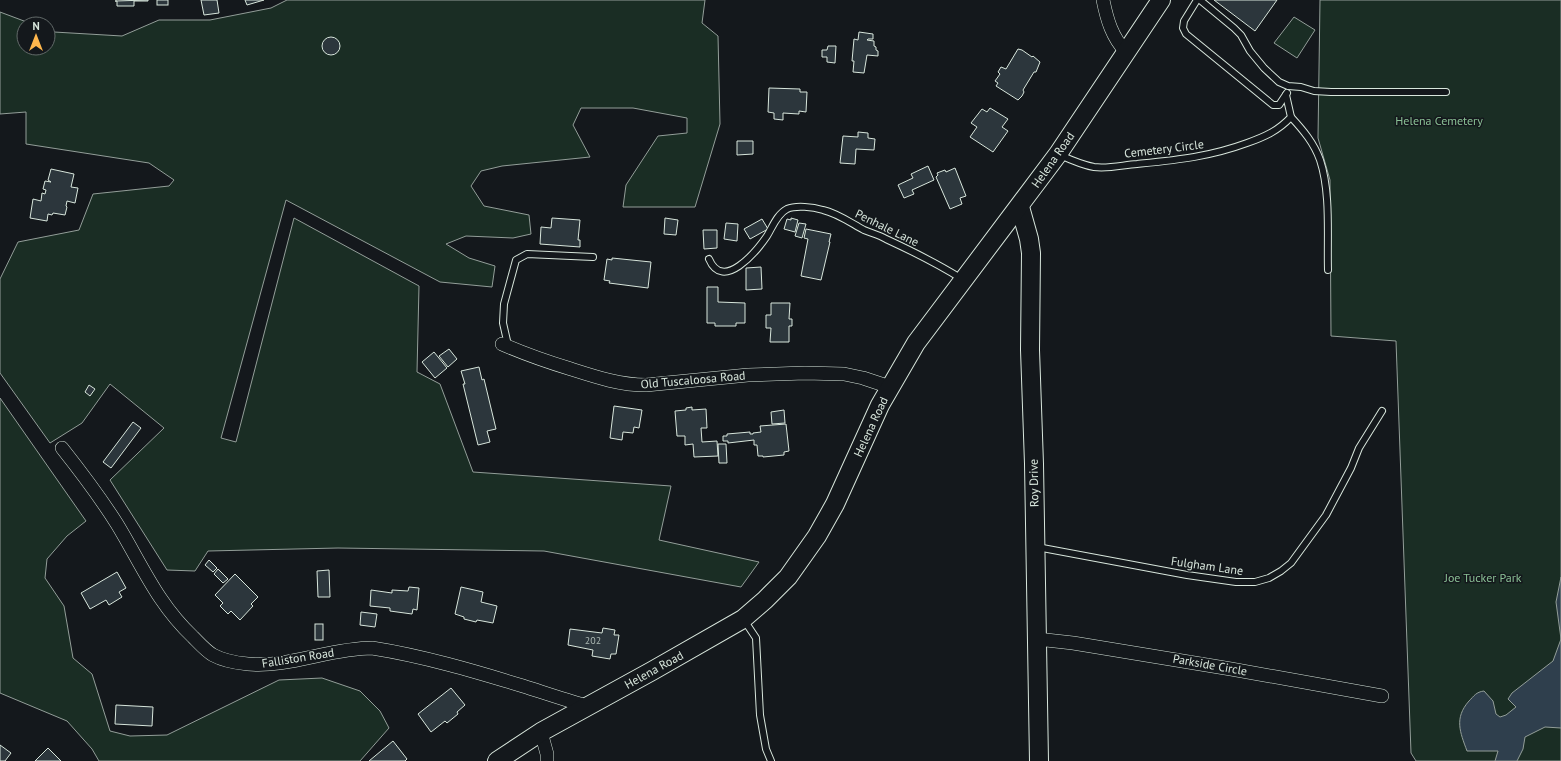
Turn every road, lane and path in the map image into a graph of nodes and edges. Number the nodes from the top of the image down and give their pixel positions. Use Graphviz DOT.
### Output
graph roads {
  1 [pos="1103,0"];
  2 [pos="1161,0"];
  3 [pos="1198,0"];
  4 [pos="1126,52"];
  5 [pos="1288,86"];
  6 [pos="1446,92"];
  7 [pos="1286,95"];
  8 [pos="1291,117"];
  9 [pos="1058,154"];
  10 [pos="1020,207"];
  11 [pos="593,257"];
  12 [pos="709,259"];
  13 [pos="1328,270"];
  14 [pos="963,280"];
  15 [pos="505,345"];
  16 [pos="890,387"];
  17 [pos="1382,411"];
  18 [pos="62,448"];
  19 [pos="1036,547"];
  20 [pos="743,619"];
  21 [pos="1037,639"];
  22 [pos="1382,696"];
  23 [pos="587,706"];
  24 [pos="540,732"];
  25 [pos="497,761"];
  26 [pos="547,761"];
  27 [pos="771,761"];
  28 [pos="1039,761"];
  1 -- 4 [label="street"];
  2 -- 4 [label="main road, Helena Road"];
  3 -- 5 [label="lane"];
  3 -- 7 [label="lane"];
  4 -- 9 [label="main road, Helena Road"];
  5 -- 6 [label="lane"];
  5 -- 7 [label="lane"];
  7 -- 8 [label="lane"];
  8 -- 9 [label="lane, Cemetery Circle"];
  8 -- 13 [label="lane"];
  9 -- 10 [label="main road, Helena Road"];
  10 -- 14 [label="main road, Helena Road"];
  10 -- 19 [label="main road, Roy Drive"];
  11 -- 15 [label="lane"];
  12 -- 14 [label="lane, Penhale Lane"];
  14 -- 16 [label="main road, Helena Road"];
  15 -- 16 [label="street, Old Tuscaloosa Road"];
  16 -- 20 [label="main road, Helena Road"];
  17 -- 19 [label="lane, Fulgham Lane"];
  18 -- 23 [label="street, Falliston Road"];
  19 -- 21 [label="main road, Roy Drive"];
  20 -- 23 [label="main road, Helena Road"];
  20 -- 27 [label="lane"];
  21 -- 22 [label="street, Parkside Circle"];
  21 -- 28 [label="main road, Roy Drive"];
  23 -- 24 [label="main road, Helena Road"];
  24 -- 25 [label="main road, Helena Road"];
  24 -- 26 [label="street"];
}
